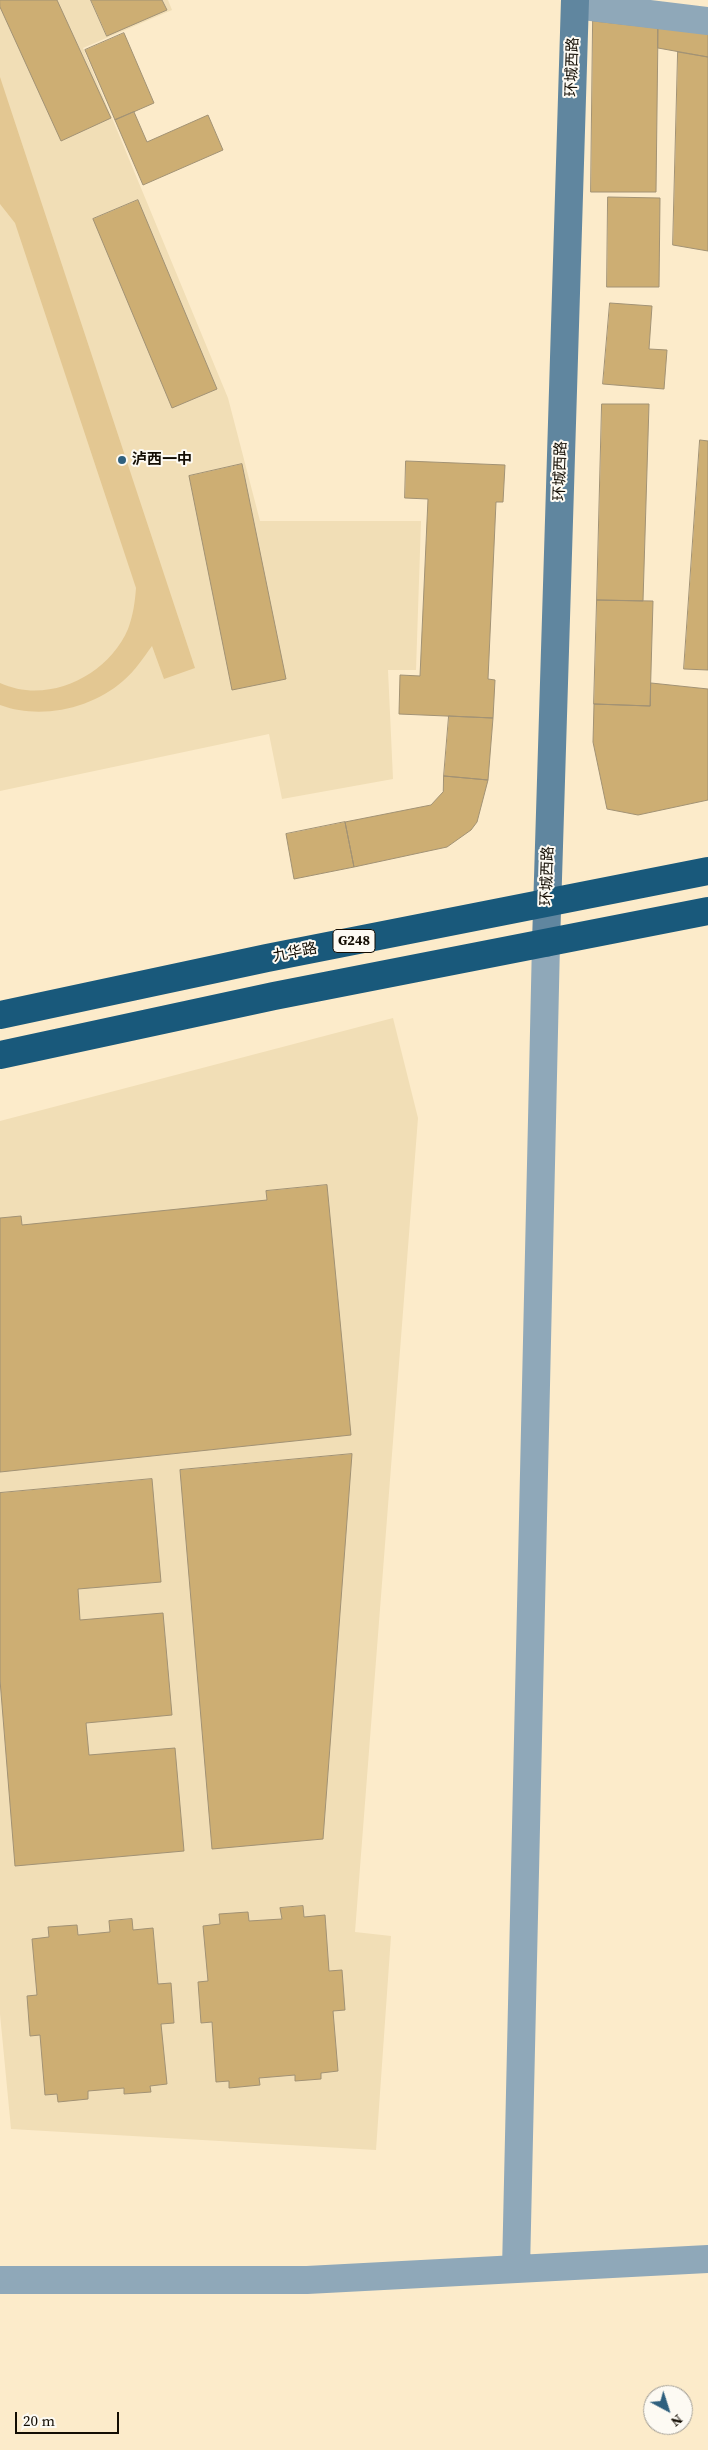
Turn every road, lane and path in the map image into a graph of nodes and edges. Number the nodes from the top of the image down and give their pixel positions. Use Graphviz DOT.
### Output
graph roads {
  1 [pos="575,2"];
  2 [pos="708,21"];
  3 [pos="708,871"];
  4 [pos="547,903"];
  5 [pos="708,911"];
  6 [pos="546,943"];
  7 [pos="0,1015"];
  8 [pos="0,1054"];
  9 [pos="708,2259"];
  10 [pos="516,2269"];
  11 [pos="0,2280"];
  1 -- 2 [label="street"];
  1 -- 4 [label="main road, 环城西路"];
  3 -- 4 [label="highway, 九华路 / G248"];
  4 -- 6 [label="main road, 环城西路"];
  4 -- 7 [label="highway, 九华路 / G248"];
  5 -- 6 [label="highway"];
  6 -- 8 [label="highway"];
  6 -- 10 [label="street"];
  9 -- 10 [label="street"];
  10 -- 11 [label="street"];
}
